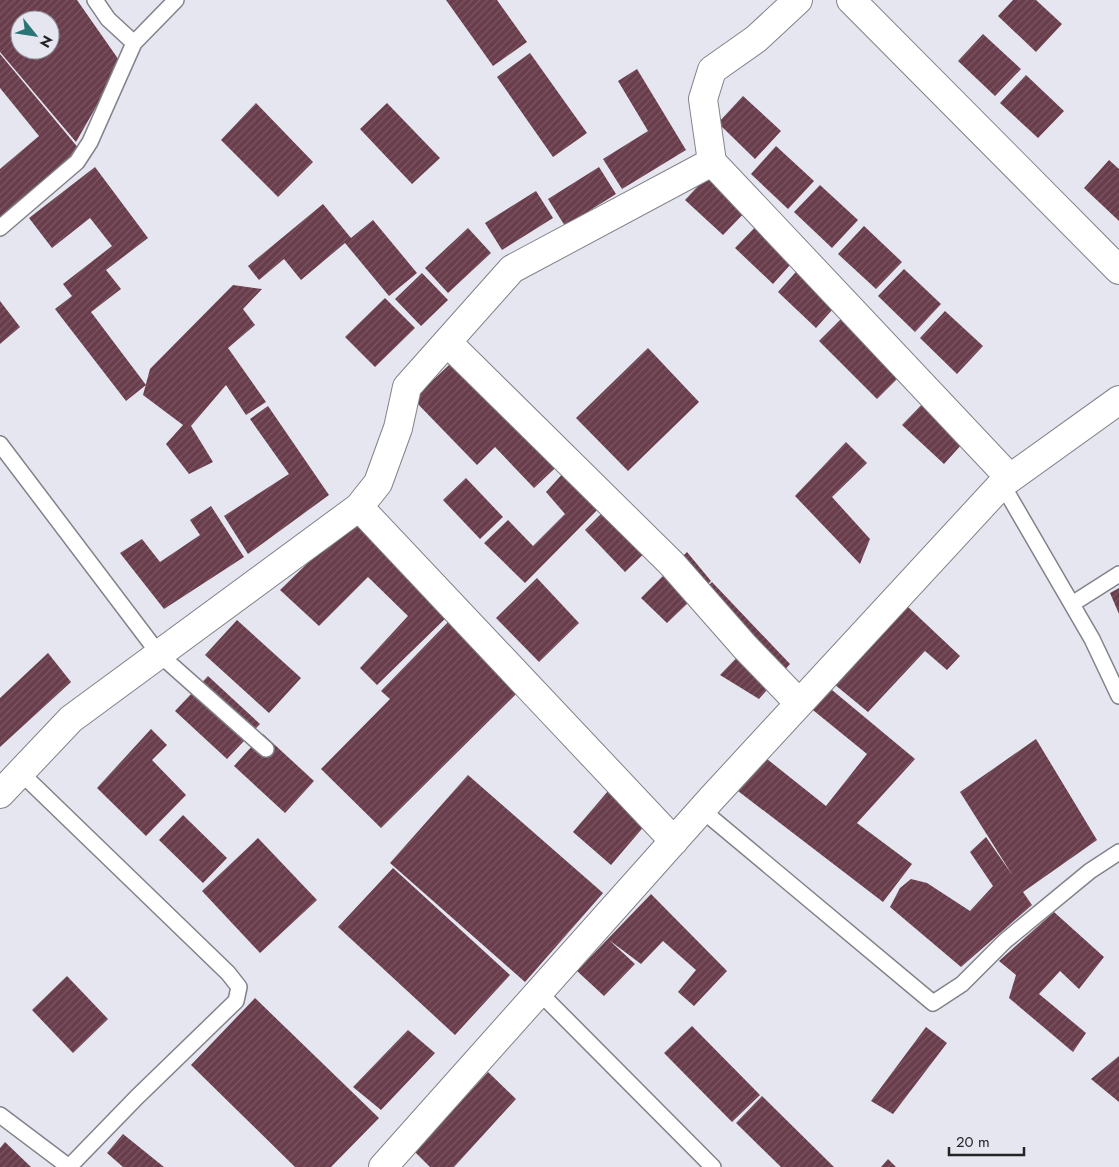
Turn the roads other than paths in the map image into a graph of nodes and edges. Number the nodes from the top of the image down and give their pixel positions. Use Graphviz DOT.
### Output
graph roads {
  1 [pos="95,0"];
  2 [pos="176,0"];
  3 [pos="798,0"];
  4 [pos="851,0"];
  5 [pos="134,44"];
  6 [pos="712,162"];
  7 [pos="0,228"];
  8 [pos="1119,270"];
  9 [pos="447,342"];
  10 [pos="1119,400"];
  11 [pos="0,444"];
  12 [pos="1006,480"];
  13 [pos="360,507"];
  14 [pos="1119,574"];
  15 [pos="1072,604"];
  16 [pos="158,654"];
  17 [pos="1119,696"];
  18 [pos="799,703"];
  19 [pos="266,749"];
  20 [pos="20,772"];
  21 [pos="0,794"];
  22 [pos="702,810"];
  23 [pos="674,841"];
  24 [pos="1119,852"];
  25 [pos="539,992"];
  26 [pos="0,1114"];
  27 [pos="69,1167"];
  28 [pos="383,1167"];
  29 [pos="713,1167"];
  1 -- 5 [label="lane"];
  2 -- 5 [label="lane"];
  3 -- 6 [label="street"];
  4 -- 8 [label="street"];
  5 -- 7 [label="lane"];
  6 -- 9 [label="street"];
  6 -- 12 [label="street"];
  9 -- 13 [label="street"];
  9 -- 18 [label="street"];
  10 -- 12 [label="street"];
  11 -- 16 [label="lane"];
  12 -- 15 [label="lane"];
  12 -- 18 [label="street"];
  13 -- 16 [label="street"];
  13 -- 23 [label="street"];
  14 -- 15 [label="lane"];
  15 -- 17 [label="lane"];
  16 -- 19 [label="lane"];
  16 -- 20 [label="street"];
  18 -- 22 [label="street"];
  20 -- 21 [label="street"];
  20 -- 27 [label="lane"];
  22 -- 23 [label="street"];
  22 -- 24 [label="lane"];
  23 -- 25 [label="street"];
  25 -- 28 [label="street"];
  25 -- 29 [label="lane"];
  26 -- 27 [label="lane"];
}
